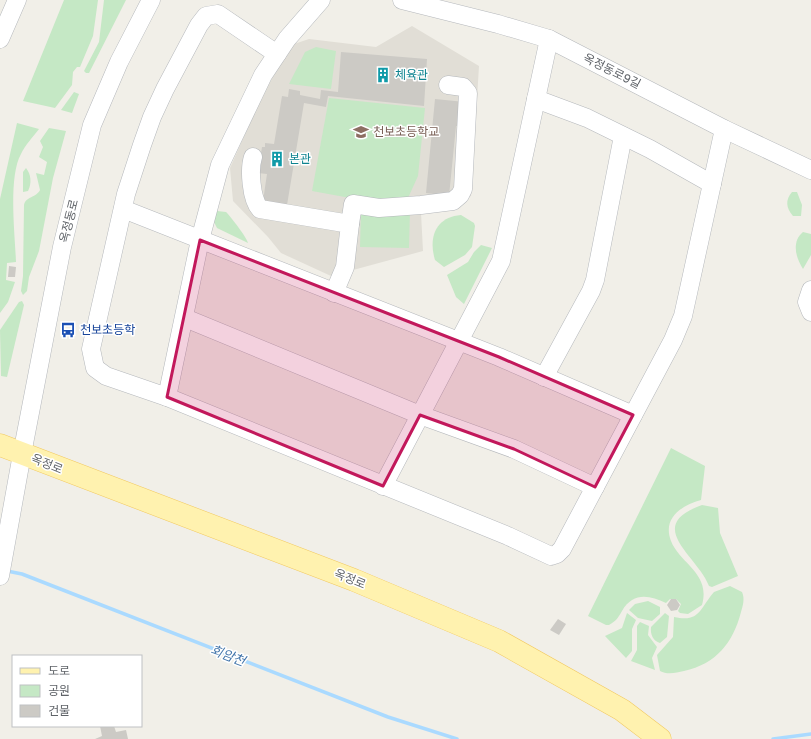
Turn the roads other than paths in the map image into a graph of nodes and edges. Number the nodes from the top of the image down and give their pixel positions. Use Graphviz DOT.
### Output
graph roads {
  1 [pos="17,0"];
  2 [pos="151,0"];
  3 [pos="321,0"];
  4 [pos="402,0"];
  5 [pos="0,39"];
  6 [pos="549,39"];
  7 [pos="277,54"];
  8 [pos="448,85"];
  9 [pos="536,99"];
  10 [pos="724,129"];
  11 [pos="623,136"];
  12 [pos="253,157"];
  13 [pos="811,170"];
  14 [pos="712,184"];
  15 [pos="123,209"];
  16 [pos="350,224"];
  17 [pos="200,240"];
  18 [pos="811,290"];
  19 [pos="334,292"];
  20 [pos="811,312"];
  21 [pos="185,318"];
  22 [pos="458,341"];
  23 [pos="544,377"];
  24 [pos="167,397"];
  25 [pos="420,415"];
  26 [pos="633,415"];
  27 [pos="0,445"];
  28 [pos="22,454"];
  29 [pos="383,486"];
  30 [pos="595,487"];
  31 [pos="0,576"];
  32 [pos="660,739"];
  1 -- 5 [label="street"];
  2 -- 28 [label="street, 옥정동로"];
  3 -- 7 [label="street"];
  4 -- 6 [label="street, 옥정동로9길"];
  6 -- 9 [label="street"];
  6 -- 10 [label="street, 옥정동로9길"];
  7 -- 15 [label="street"];
  7 -- 17 [label="street"];
  8 -- 16 [label="street"];
  9 -- 11 [label="street"];
  9 -- 22 [label="street"];
  10 -- 13 [label="street, 옥정동로9길"];
  10 -- 14 [label="street"];
  11 -- 14 [label="street"];
  11 -- 23 [label="street"];
  12 -- 16 [label="street"];
  14 -- 26 [label="street"];
  15 -- 17 [label="street"];
  15 -- 24 [label="street"];
  16 -- 19 [label="street"];
  17 -- 19 [label="street"];
  17 -- 21 [label="street"];
  18 -- 20 [label="street"];
  19 -- 22 [label="street"];
  21 -- 24 [label="street"];
  21 -- 25 [label="street"];
  22 -- 23 [label="street"];
  22 -- 25 [label="street"];
  23 -- 26 [label="street"];
  24 -- 29 [label="street"];
  25 -- 29 [label="street"];
  25 -- 30 [label="street"];
  26 -- 30 [label="street"];
  27 -- 28 [label="main road, 옥정로"];
  28 -- 31 [label="street, 옥정로"];
  28 -- 32 [label="main road, 옥정로"];
  29 -- 30 [label="street"];
}
